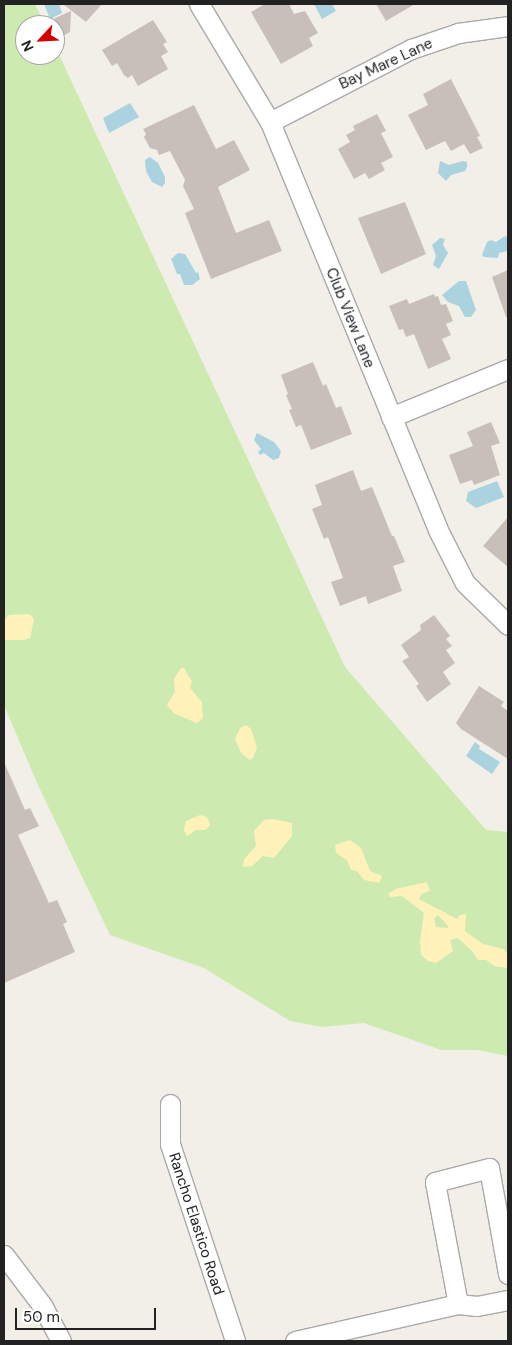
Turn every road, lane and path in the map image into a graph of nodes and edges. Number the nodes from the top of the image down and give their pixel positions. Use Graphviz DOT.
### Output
graph roads {
  1 [pos="199,4"];
  2 [pos="508,26"];
  3 [pos="270,122"];
  4 [pos="508,370"];
  5 [pos="391,417"];
  6 [pos="508,625"];
  7 [pos="170,1104"];
  8 [pos="4,1256"];
  9 [pos="508,1274"];
  10 [pos="508,1300"];
  11 [pos="458,1304"];
  12 [pos="61,1341"];
  13 [pos="234,1341"];
  14 [pos="295,1341"];
  1 -- 3 [label="street, Club View Lane"];
  2 -- 3 [label="street, Bay Mare Lane"];
  3 -- 5 [label="street, Club View Lane"];
  4 -- 5 [label="street"];
  5 -- 6 [label="street, Club View Lane"];
  7 -- 13 [label="street, Rancho Elastico Road"];
  8 -- 12 [label="street"];
  9 -- 11 [label="street"];
  10 -- 11 [label="street"];
  11 -- 14 [label="street"];
}
